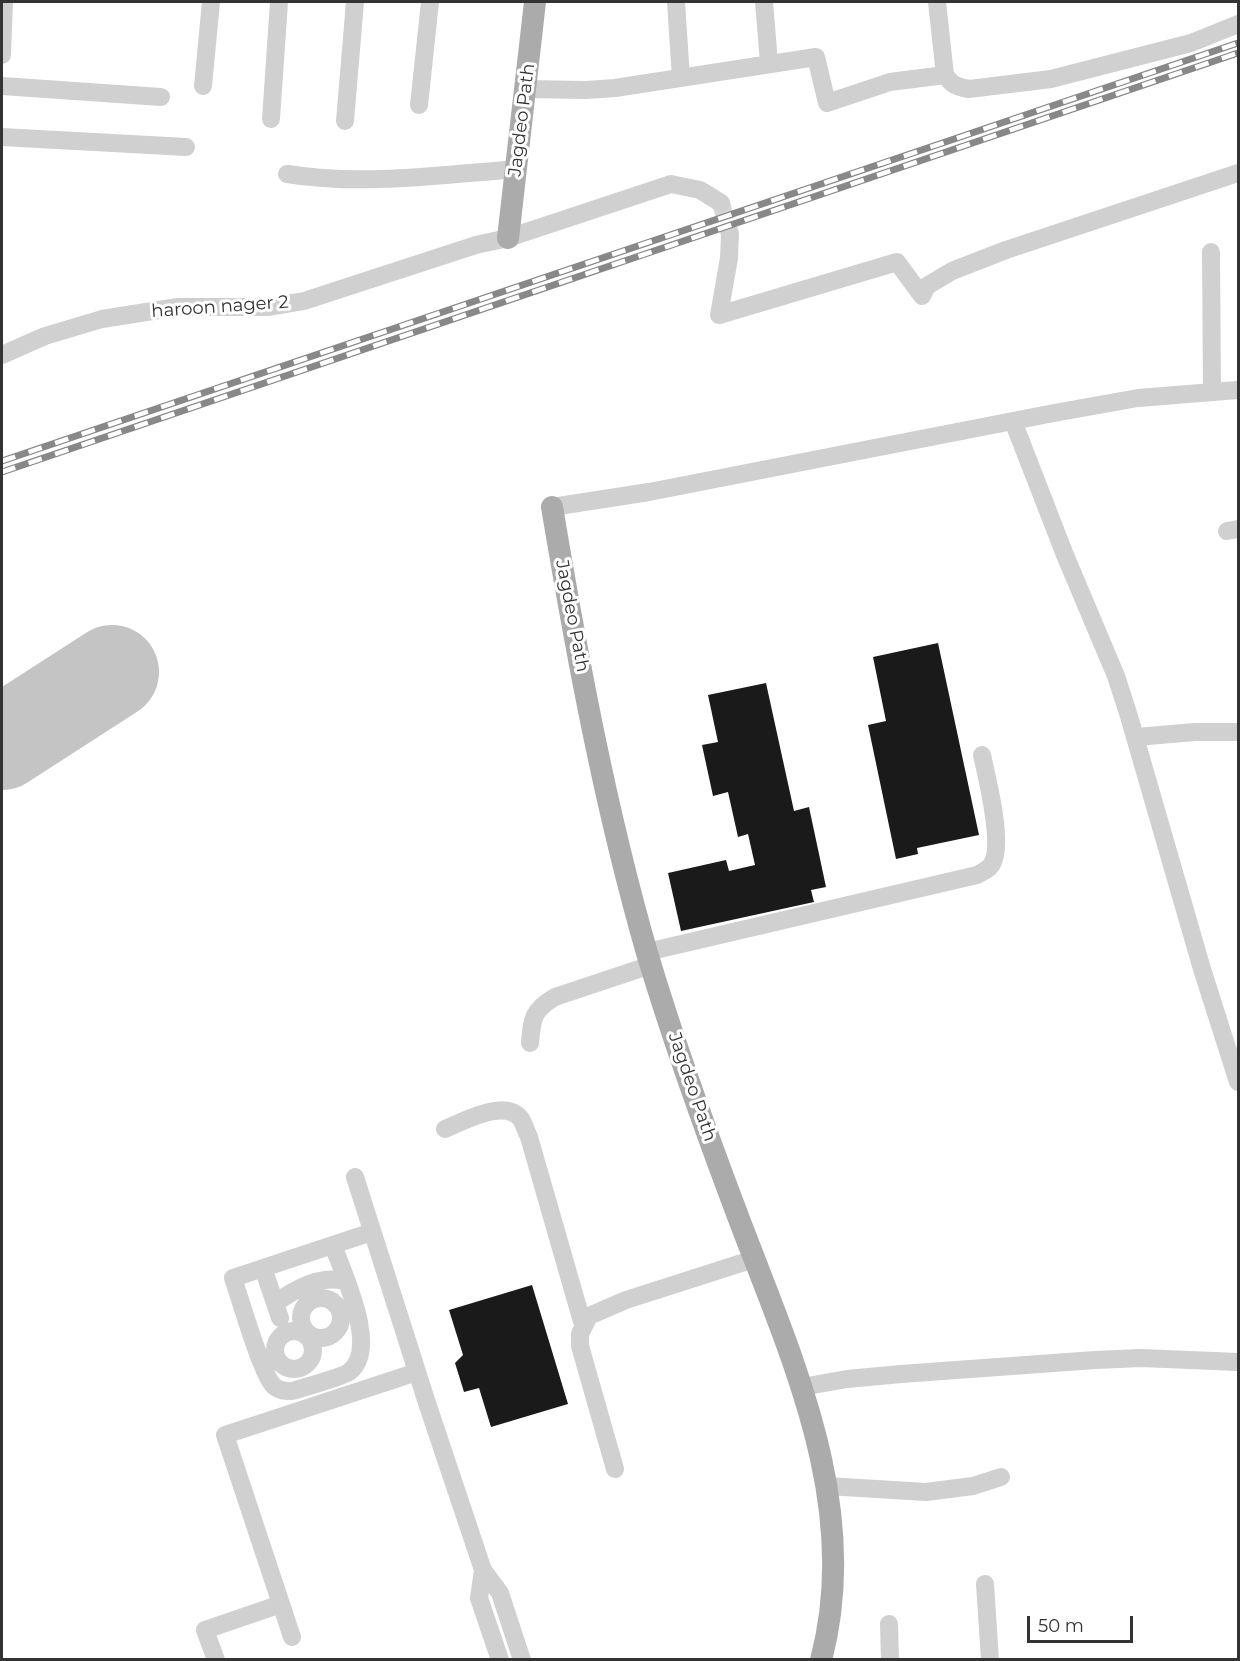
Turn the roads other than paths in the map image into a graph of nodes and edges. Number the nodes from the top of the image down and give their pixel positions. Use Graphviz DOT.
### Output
graph roads {
  1 [pos="4,2"];
  2 [pos="211,2"];
  3 [pos="279,2"];
  4 [pos="355,2"];
  5 [pos="430,2"];
  6 [pos="536,2"];
  7 [pos="676,2"];
  8 [pos="764,2"];
  9 [pos="939,2"];
  10 [pos="1239,24"];
  11 [pos="2,55"];
  12 [pos="769,63"];
  13 [pos="945,75"];
  14 [pos="681,78"];
  15 [pos="2,86"];
  16 [pos="203,86"];
  17 [pos="526,89"];
  18 [pos="161,97"];
  19 [pos="419,105"];
  20 [pos="272,119"];
  21 [pos="345,122"];
  22 [pos="2,137"];
  23 [pos="186,147"];
  24 [pos="517,169"];
  25 [pos="1239,173"];
  26 [pos="287,174"];
  27 [pos="721,203"];
  28 [pos="730,234"];
  29 [pos="508,238"];
  30 [pos="1210,252"];
  31 [pos="2,355"];
  32 [pos="1239,390"];
  33 [pos="1212,392"];
  34 [pos="1012,421"];
  35 [pos="552,507"];
  36 [pos="1239,732"];
  37 [pos="1136,737"];
  38 [pos="982,755"];
  39 [pos="649,958"];
  40 [pos="530,1043"];
  41 [pos="1239,1082"];
  42 [pos="445,1129"];
  43 [pos="355,1177"];
  44 [pos="372,1232"];
  45 [pos="333,1245"];
  46 [pos="754,1259"];
  47 [pos="263,1268"];
  48 [pos="345,1281"];
  49 [pos="349,1313"];
  50 [pos="583,1325"];
  51 [pos="1239,1362"];
  52 [pos="417,1372"];
  53 [pos="802,1387"];
  54 [pos="615,1469"];
  55 [pos="1001,1477"];
  56 [pos="827,1486"];
  57 [pos="483,1570"];
  58 [pos="985,1584"];
  59 [pos="281,1604"];
  60 [pos="889,1624"];
  61 [pos="292,1637"];
  62 [pos="216,1659"];
  63 [pos="500,1659"];
  64 [pos="522,1659"];
  65 [pos="821,1659"];
  66 [pos="890,1659"];
  67 [pos="990,1659"];
  1 -- 11 [label="street"];
  2 -- 16 [label="street"];
  3 -- 20 [label="street"];
  4 -- 21 [label="street"];
  5 -- 19 [label="street"];
  6 -- 17 [label="main road, Jagdeo Path"];
  7 -- 14 [label="street"];
  8 -- 12 [label="street"];
  9 -- 13 [label="street"];
  10 -- 13 [label="street"];
  12 -- 13 [label="street"];
  12 -- 14 [label="street"];
  14 -- 17 [label="street"];
  15 -- 18 [label="street"];
  17 -- 24 [label="main road, Jagdeo Path"];
  22 -- 23 [label="street"];
  24 -- 26 [label="street"];
  24 -- 29 [label="main road, Jagdeo Path"];
  25 -- 28 [label="street"];
  27 -- 29 [label="street, haroon nager 2"];
  29 -- 31 [label="street, haroon nager 2"];
  30 -- 33 [label="street"];
  32 -- 33 [label="street"];
  33 -- 34 [label="street"];
  34 -- 35 [label="street"];
  34 -- 37 [label="street"];
  35 -- 39 [label="main road, Jagdeo Path"];
  36 -- 37 [label="street"];
  37 -- 41 [label="street"];
  38 -- 39 [label="street"];
  39 -- 40 [label="street"];
  39 -- 46 [label="main road, Jagdeo Path"];
  42 -- 50 [label="street"];
  43 -- 44 [label="street"];
  44 -- 45 [label="street"];
  44 -- 52 [label="street"];
  45 -- 47 [label="street"];
  45 -- 48 [label="street"];
  46 -- 50 [label="street"];
  46 -- 53 [label="main road, Jagdeo Path"];
  47 -- 48 [label="street"];
  47 -- 49 [label="street"];
  48 -- 49 [label="street"];
  49 -- 49 [label="street"];
  50 -- 54 [label="street"];
  51 -- 53 [label="street"];
  52 -- 57 [label="street"];
  52 -- 59 [label="street"];
  53 -- 56 [label="main road, Jagdeo Path"];
  55 -- 56 [label="street"];
  56 -- 65 [label="main road, Jagdeo Path"];
  57 -- 63 [label="street"];
  57 -- 64 [label="street"];
  58 -- 67 [label="street"];
  59 -- 61 [label="street"];
  59 -- 62 [label="street"];
  60 -- 66 [label="street"];
}
